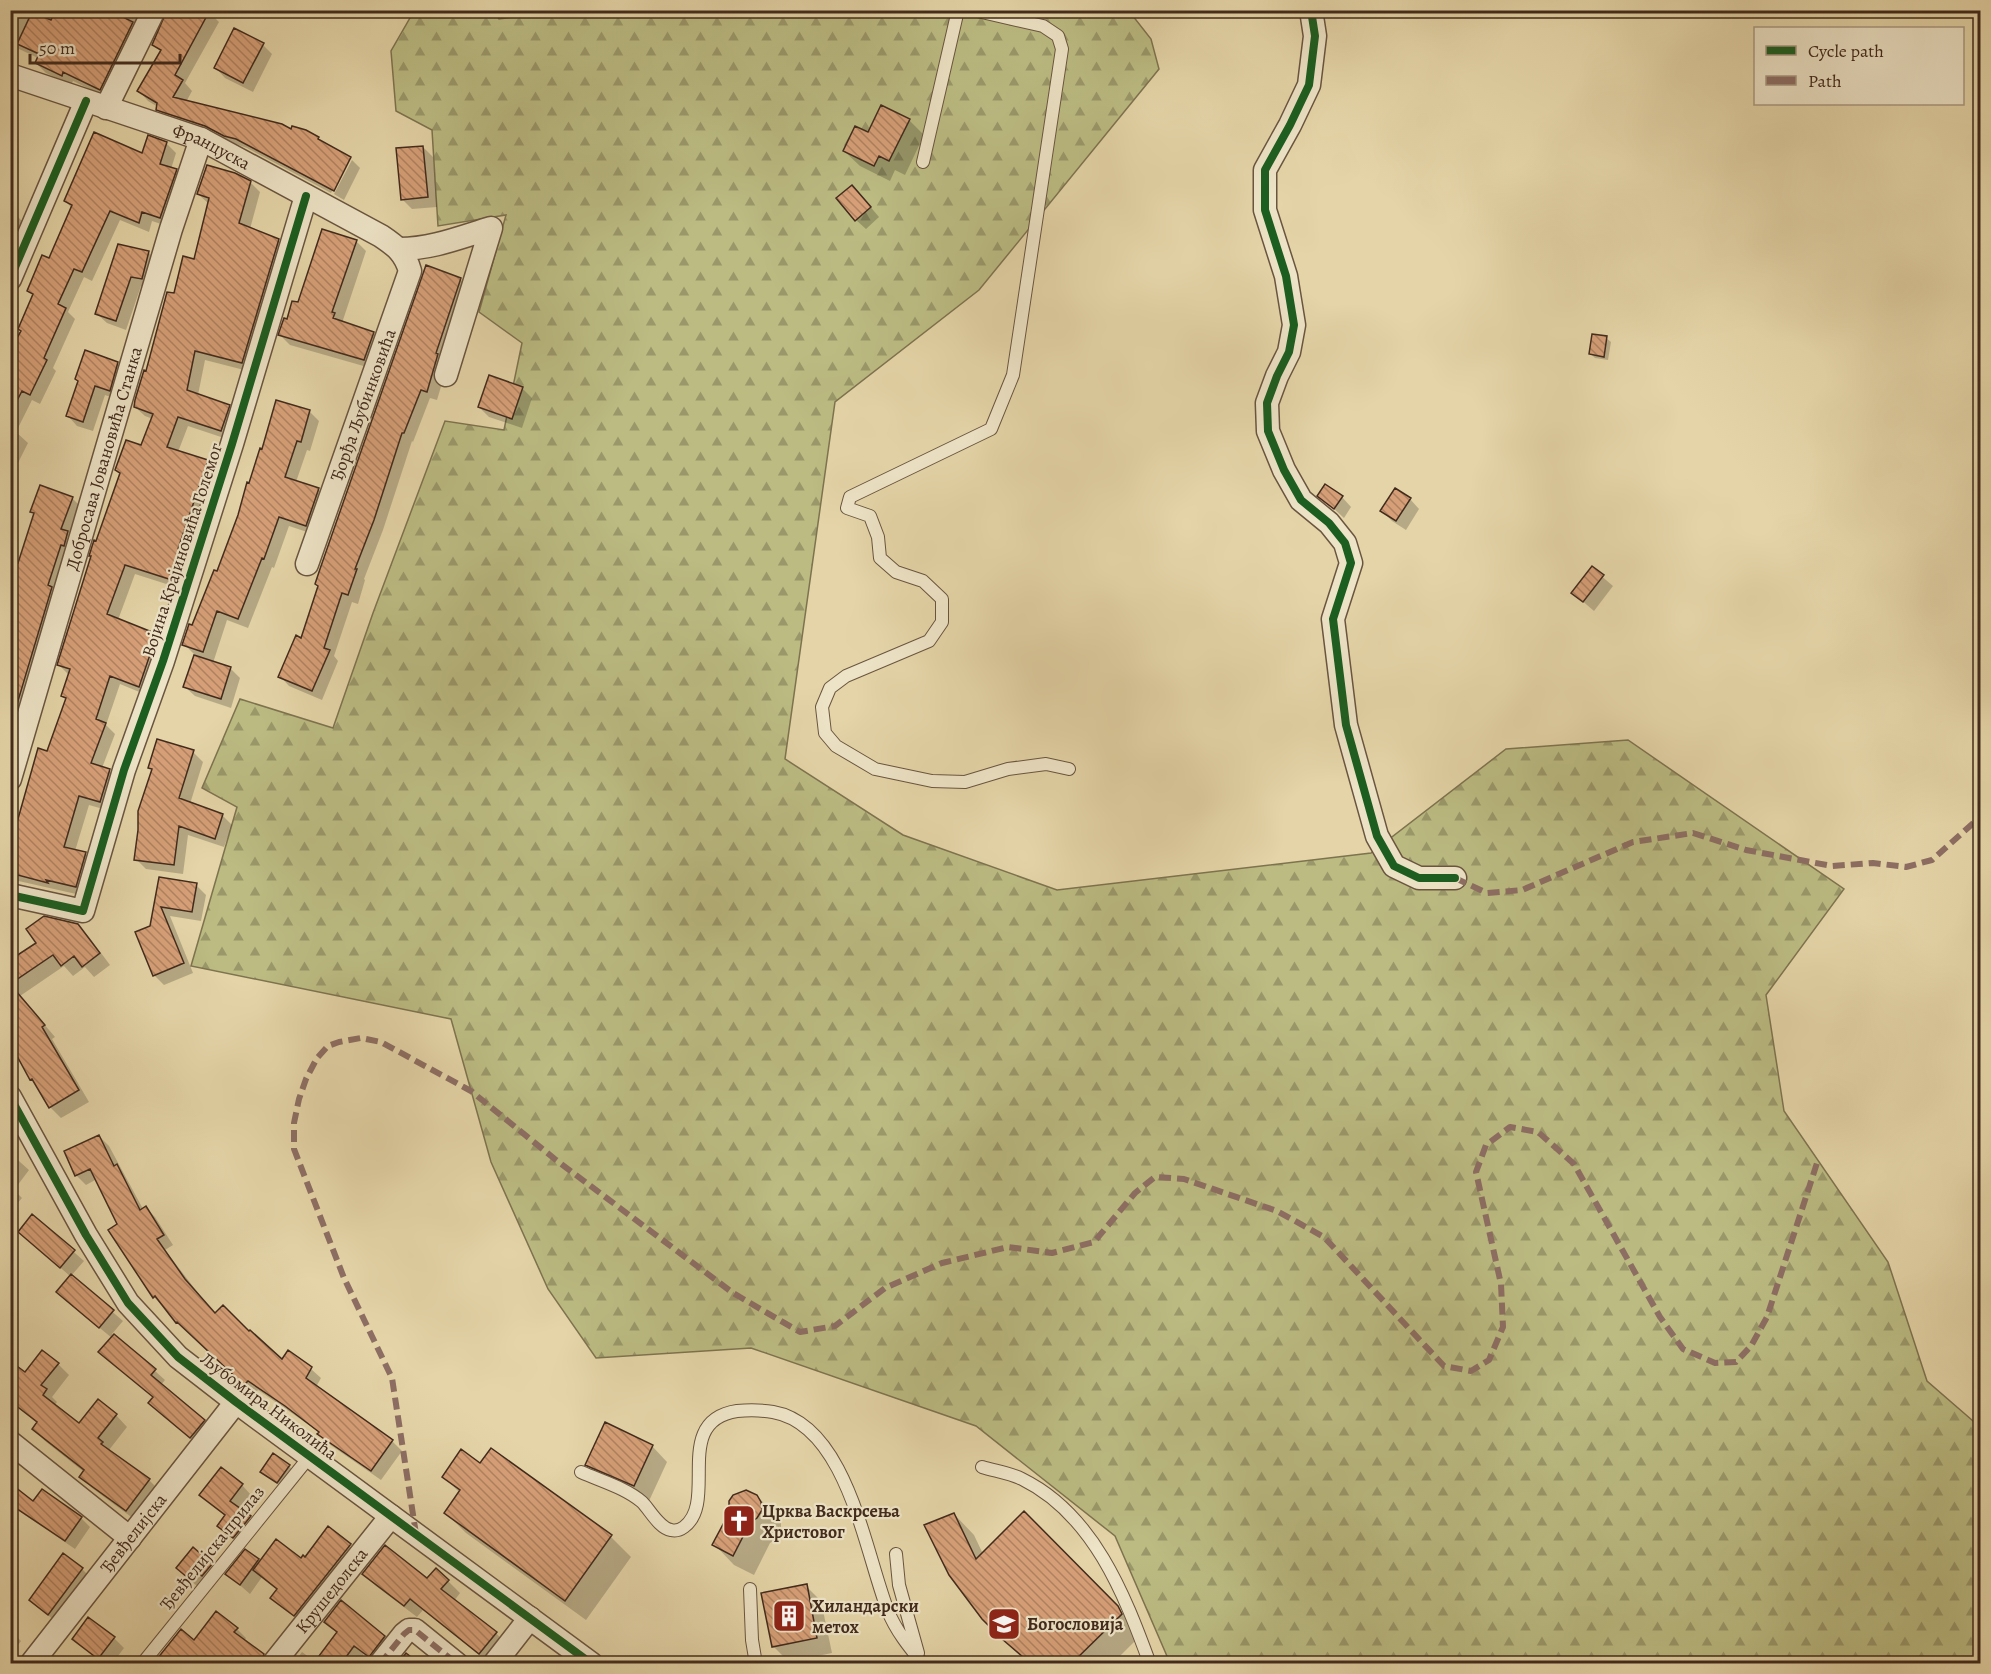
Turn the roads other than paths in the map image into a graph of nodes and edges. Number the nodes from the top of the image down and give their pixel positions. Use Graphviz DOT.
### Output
graph roads {
  1 [pos="154,10"];
  2 [pos="957,10"];
  3 [pos="973,10"];
  4 [pos="1311,10"];
  5 [pos="10,75"];
  6 [pos="96,104"];
  7 [pos="201,138"];
  8 [pos="923,162"];
  9 [pos="306,195"];
  10 [pos="399,249"];
  11 [pos="10,279"];
  12 [pos="446,375"];
  13 [pos="306,564"];
  14 [pos="1069,769"];
  15 [pos="10,779"];
  16 [pos="1455,878"];
  17 [pos="10,895"];
  18 [pos="10,1097"];
  19 [pos="236,1402"];
  20 [pos="10,1442"];
  21 [pos="310,1456"];
  22 [pos="982,1467"];
  23 [pos="581,1472"];
  24 [pos="391,1516"];
  25 [pos="130,1538"];
  26 [pos="896,1554"];
  27 [pos="750,1589"];
  28 [pos="530,1618"];
  29 [pos="922,1662"];
  30 [pos="31,1664"];
  31 [pos="142,1664"];
  32 [pos="273,1664"];
  33 [pos="380,1664"];
  34 [pos="457,1664"];
  35 [pos="494,1664"];
  36 [pos="592,1664"];
  37 [pos="756,1664"];
  38 [pos="1150,1664"];
  1 -- 6 [label="street"];
  2 -- 8 [label="lane"];
  3 -- 14 [label="lane"];
  4 -- 16 [label="street"];
  5 -- 6 [label="street, Француска"];
  6 -- 7 [label="street, Француска"];
  6 -- 11 [label="street"];
  7 -- 9 [label="street, Француска"];
  7 -- 15 [label="street, Добросава Јовановића Станка"];
  9 -- 10 [label="street, Француска"];
  9 -- 17 [label="street, Војина Крајиновића Големог"];
  10 -- 12 [label="street"];
  10 -- 13 [label="street, Ђорђа Љубинковића"];
  18 -- 19 [label="street, Љубомира Николића"];
  19 -- 21 [label="street, Љубомира Николића"];
  19 -- 25 [label="street, Ђевђелијска"];
  20 -- 25 [label="street"];
  21 -- 24 [label="street, Љубомира Николића"];
  21 -- 31 [label="lane, Ђевђелијска прилаз"];
  22 -- 38 [label="lane"];
  23 -- 29 [label="lane"];
  24 -- 28 [label="street, Љубомира Николића"];
  24 -- 32 [label="street, Крушедолска"];
  25 -- 30 [label="street, Ђевђелијска"];
  26 -- 29 [label="lane"];
  27 -- 37 [label="lane"];
  28 -- 35 [label="street"];
  28 -- 36 [label="street, Љубомира Николића"];
  33 -- 34 [label="street"];
}
